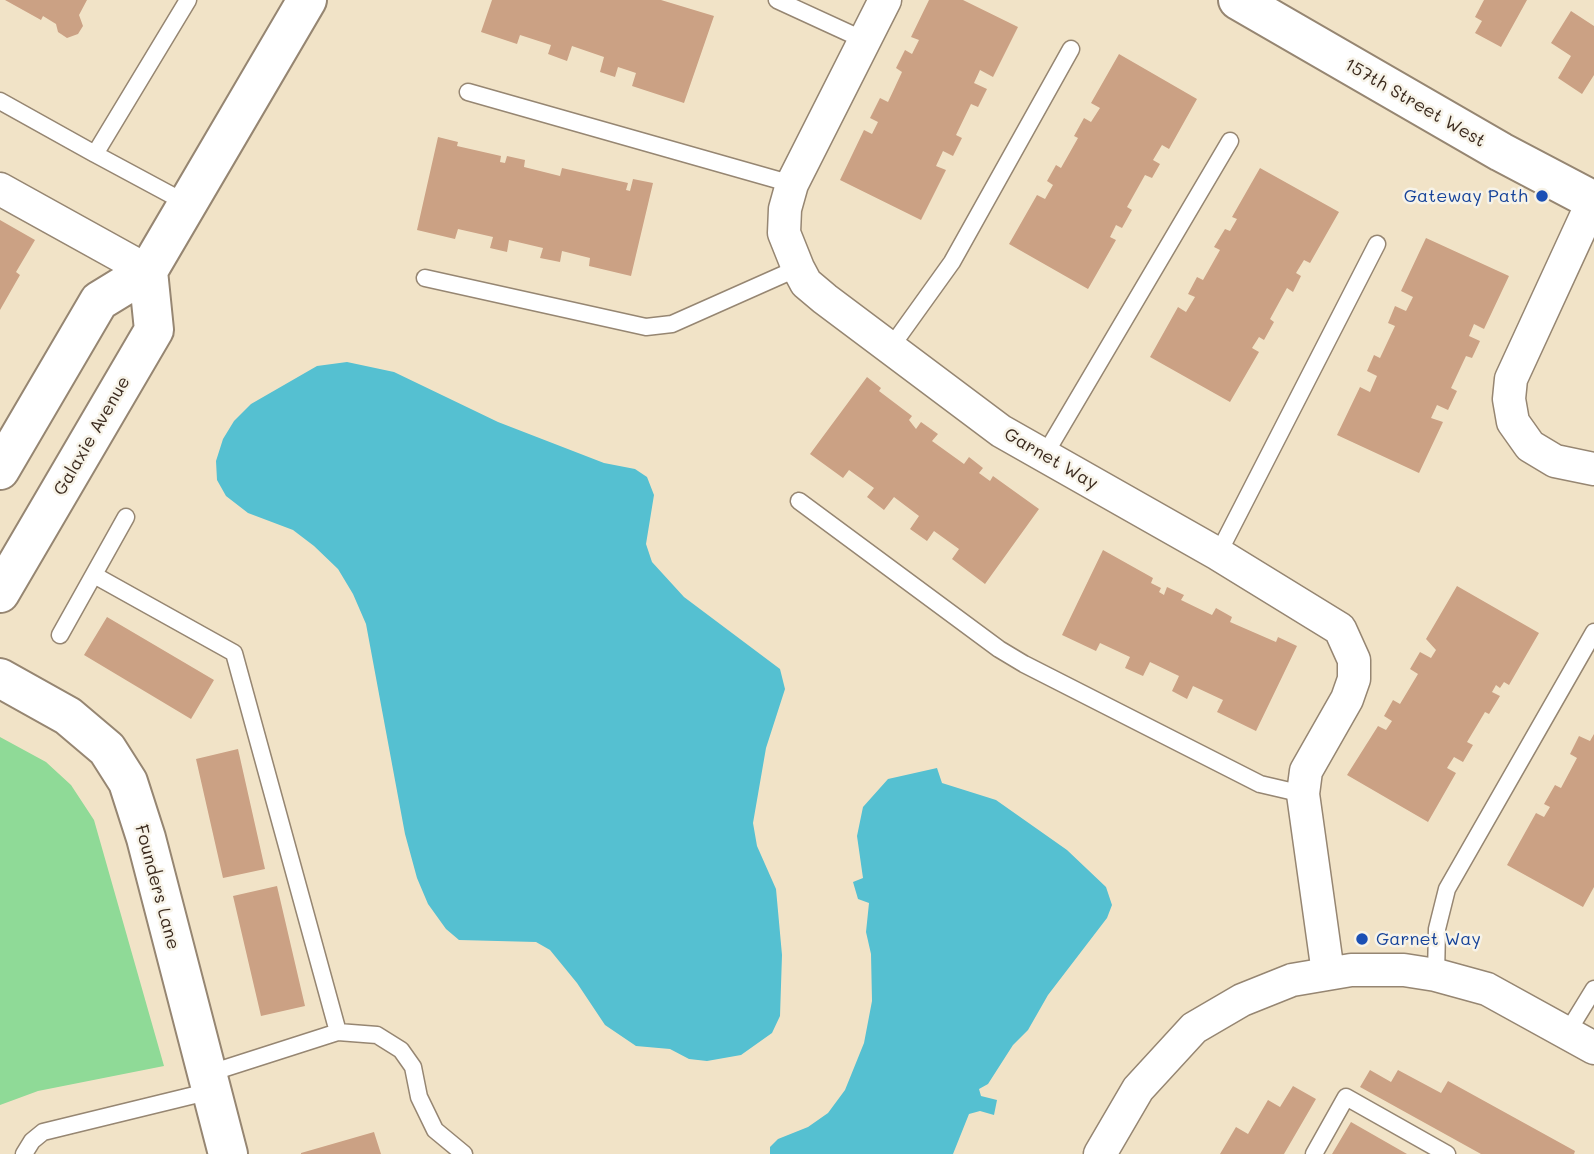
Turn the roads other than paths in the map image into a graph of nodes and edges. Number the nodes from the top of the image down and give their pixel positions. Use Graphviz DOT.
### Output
graph roads {
  1 [pos="188,0"];
  2 [pos="307,0"];
  3 [pos="777,0"];
  4 [pos="885,0"];
  5 [pos="1238,0"];
  6 [pos="864,40"];
  7 [pos="1071,49"];
  8 [pos="468,92"];
  9 [pos="0,101"];
  10 [pos="1230,141"];
  11 [pos="95,154"];
  12 [pos="792,184"];
  13 [pos="0,190"];
  14 [pos="1594,201"];
  15 [pos="188,204"];
  16 [pos="1377,244"];
  17 [pos="798,268"];
  18 [pos="148,271"];
  19 [pos="425,278"];
  20 [pos="891,347"];
  21 [pos="1044,456"];
  22 [pos="1594,468"];
  23 [pos="0,470"];
  24 [pos="799,501"];
  25 [pos="126,517"];
  26 [pos="1218,554"];
  27 [pos="94,575"];
  28 [pos="0,593"];
  29 [pos="1594,632"];
  30 [pos="60,635"];
  31 [pos="0,678"];
  32 [pos="1303,794"];
  33 [pos="1328,972"];
  34 [pos="1436,975"];
  35 [pos="1594,989"];
  36 [pos="338,1032"];
  37 [pos="1581,1040"];
  38 [pos="209,1083"];
  39 [pos="24,1154"];
  40 [pos="228,1154"];
  41 [pos="464,1154"];
  42 [pos="1100,1154"];
  43 [pos="1314,1154"];
  44 [pos="1447,1154"];
  1 -- 11 [label="lane"];
  2 -- 15 [label="street"];
  3 -- 6 [label="lane"];
  4 -- 6 [label="street, Garnet Way"];
  5 -- 14 [label="street, 157th Street West"];
  6 -- 12 [label="street, Garnet Way"];
  7 -- 20 [label="lane"];
  8 -- 12 [label="lane"];
  9 -- 11 [label="lane"];
  10 -- 21 [label="lane"];
  11 -- 15 [label="lane"];
  12 -- 17 [label="street, Garnet Way"];
  13 -- 18 [label="street"];
  14 -- 22 [label="street"];
  15 -- 18 [label="street"];
  16 -- 26 [label="lane"];
  17 -- 19 [label="lane"];
  17 -- 20 [label="street, Garnet Way"];
  18 -- 23 [label="street"];
  18 -- 28 [label="street, Galaxie Avenue"];
  20 -- 21 [label="street, Garnet Way"];
  21 -- 26 [label="street, Garnet Way"];
  24 -- 32 [label="lane"];
  25 -- 27 [label="lane"];
  26 -- 32 [label="street, Garnet Way"];
  27 -- 30 [label="lane"];
  27 -- 36 [label="lane"];
  29 -- 34 [label="lane"];
  31 -- 38 [label="street, Founders Lane"];
  32 -- 33 [label="street, Garnet Way"];
  33 -- 34 [label="street"];
  33 -- 42 [label="street"];
  34 -- 37 [label="street"];
  35 -- 37 [label="lane"];
  36 -- 38 [label="lane"];
  36 -- 41 [label="lane"];
  38 -- 39 [label="lane"];
  38 -- 40 [label="street, Founders Lane"];
  43 -- 44 [label="lane"];
}
